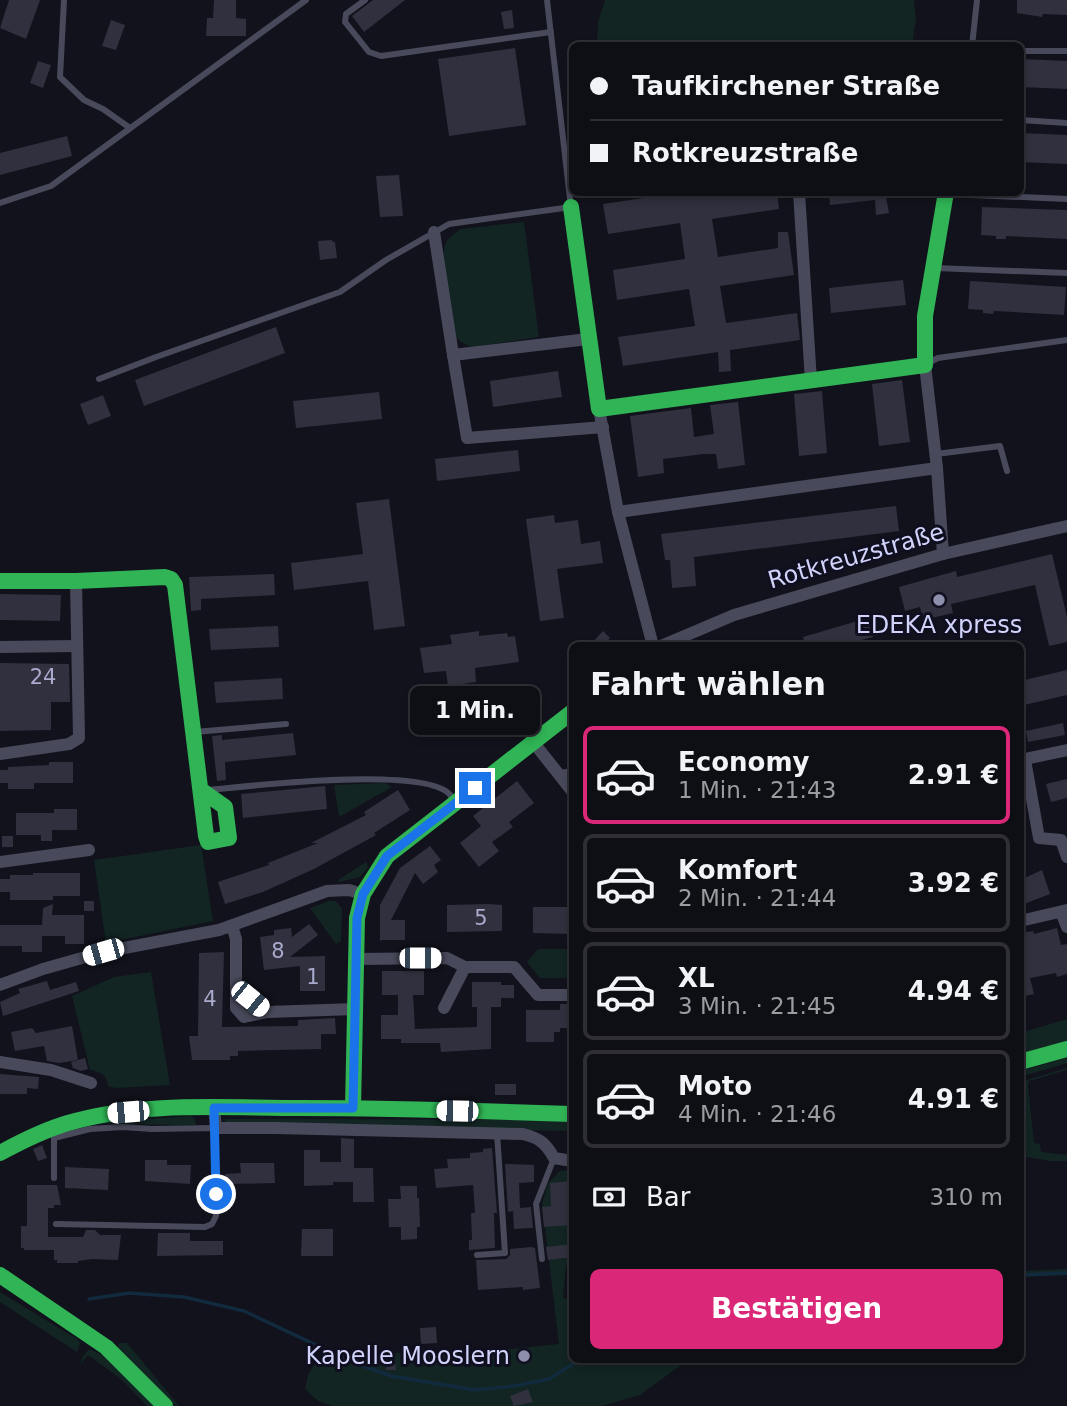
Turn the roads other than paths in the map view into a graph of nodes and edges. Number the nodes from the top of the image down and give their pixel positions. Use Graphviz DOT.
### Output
graph roads {
  1 [pos="64,0"];
  2 [pos="306,0"];
  3 [pos="365,0"];
  4 [pos="547,0"];
  5 [pos="977,0"];
  6 [pos="551,32"];
  7 [pos="972,42"];
  8 [pos="1024,51"];
  9 [pos="1067,51"];
  10 [pos="1024,120"];
  11 [pos="1067,123"];
  12 [pos="130,128"];
  13 [pos="569,173"];
  14 [pos="571,196"];
  15 [pos="799,196"];
  16 [pos="945,196"];
  17 [pos="1006,196"];
  18 [pos="1067,199"];
  19 [pos="0,204"];
  20 [pos="571,207"];
  21 [pos="434,232"];
  22 [pos="933,268"];
  23 [pos="1067,273"];
  24 [pos="588,339"];
  25 [pos="1067,340"];
  26 [pos="453,355"];
  27 [pos="925,365"];
  28 [pos="99,379"];
  29 [pos="811,381"];
  30 [pos="599,409"];
  31 [pos="603,427"];
  32 [pos="936,454"];
  33 [pos="937,468"];
  34 [pos="1007,471"];
  35 [pos="618,512"];
  36 [pos="1067,526"];
  37 [pos="943,554"];
  38 [pos="0,581"];
  39 [pos="76,582"];
  40 [pos="652,642"];
  41 [pos="670,642"];
  42 [pos="77,646"];
  43 [pos="0,647"];
  44 [pos="569,714"];
  45 [pos="286,724"];
  46 [pos="194,732"];
  47 [pos="534,743"];
  48 [pos="1067,750"];
  49 [pos="0,754"];
  50 [pos="1024,760"];
  51 [pos="1024,769"];
  52 [pos="558,773"];
  53 [pos="569,773"];
  54 [pos="569,787"];
  55 [pos="201,790"];
  56 [pos="451,796"];
  57 [pos="89,850"];
  58 [pos="1067,857"];
  59 [pos="0,862"];
  60 [pos="363,894"];
  61 [pos="1064,911"];
  62 [pos="1024,920"];
  63 [pos="232,926"];
  64 [pos="1067,928"];
  65 [pos="356,959"];
  66 [pos="465,967"];
  67 [pos="0,985"];
  68 [pos="569,995"];
  69 [pos="444,1008"];
  70 [pos="356,1009"];
  71 [pos="1067,1049"];
  72 [pos="1024,1061"];
  73 [pos="0,1062"];
  74 [pos="91,1083"];
  75 [pos="214,1108"];
  76 [pos="353,1108"];
  77 [pos="569,1114"];
  78 [pos="216,1128"];
  79 [pos="497,1133"];
  80 [pos="0,1153"];
  81 [pos="554,1158"];
  82 [pos="569,1160"];
  83 [pos="54,1178"];
  84 [pos="55,1224"];
  85 [pos="477,1255"];
  86 [pos="542,1259"];
  87 [pos="0,1275"];
  88 [pos="166,1406"];
  1 -- 12 [label="lane"];
  2 -- 12 [label="lane"];
  3 -- 6 [label="lane"];
  4 -- 6 [label="lane"];
  5 -- 7 [label="lane"];
  6 -- 13 [label="lane"];
  8 -- 9 [label="lane"];
  10 -- 11 [label="lane"];
  12 -- 19 [label="lane"];
  14 -- 20 [label="lane"];
  15 -- 29 [label="street"];
  16 -- 22 [label="street"];
  17 -- 18 [label="lane"];
  20 -- 21 [label="lane"];
  20 -- 24 [label="street"];
  21 -- 26 [label="street"];
  21 -- 28 [label="lane"];
  22 -- 23 [label="lane"];
  22 -- 27 [label="street"];
  24 -- 26 [label="street"];
  24 -- 30 [label="street"];
  25 -- 27 [label="lane"];
  26 -- 31 [label="street"];
  27 -- 29 [label="street"];
  27 -- 32 [label="street"];
  29 -- 30 [label="street"];
  30 -- 31 [label="street"];
  31 -- 35 [label="street"];
  32 -- 33 [label="street"];
  32 -- 34 [label="lane"];
  33 -- 35 [label="street"];
  33 -- 37 [label="street"];
  35 -- 40 [label="street"];
  36 -- 37 [label="street, Rotkreuzstraße"];
  37 -- 41 [label="street, Rotkreuzstraße"];
  38 -- 39 [label="street"];
  39 -- 42 [label="street"];
  39 -- 46 [label="street"];
  42 -- 43 [label="street"];
  42 -- 49 [label="street"];
  44 -- 47 [label="street"];
  45 -- 46 [label="lane"];
  46 -- 55 [label="street"];
  47 -- 52 [label="street"];
  47 -- 60 [label="street"];
  48 -- 50 [label="street"];
  51 -- 58 [label="street"];
  52 -- 53 [label="lane"];
  52 -- 54 [label="street"];
  55 -- 56 [label="lane"];
  57 -- 59 [label="street"];
  60 -- 63 [label="street"];
  60 -- 65 [label="street"];
  61 -- 62 [label="street"];
  61 -- 64 [label="street"];
  63 -- 67 [label="street"];
  63 -- 70 [label="street"];
  65 -- 66 [label="street"];
  65 -- 70 [label="street"];
  66 -- 68 [label="street"];
  66 -- 69 [label="street"];
  70 -- 76 [label="street"];
  71 -- 72 [label="street"];
  73 -- 74 [label="street"];
  75 -- 76 [label="street"];
  75 -- 78 [label="street"];
  75 -- 80 [label="street"];
  76 -- 77 [label="street"];
  78 -- 79 [label="street"];
  78 -- 83 [label="lane"];
  78 -- 84 [label="lane"];
  79 -- 81 [label="street"];
  79 -- 85 [label="lane"];
  81 -- 82 [label="street"];
  81 -- 86 [label="lane"];
  87 -- 88 [label="street"];
}
